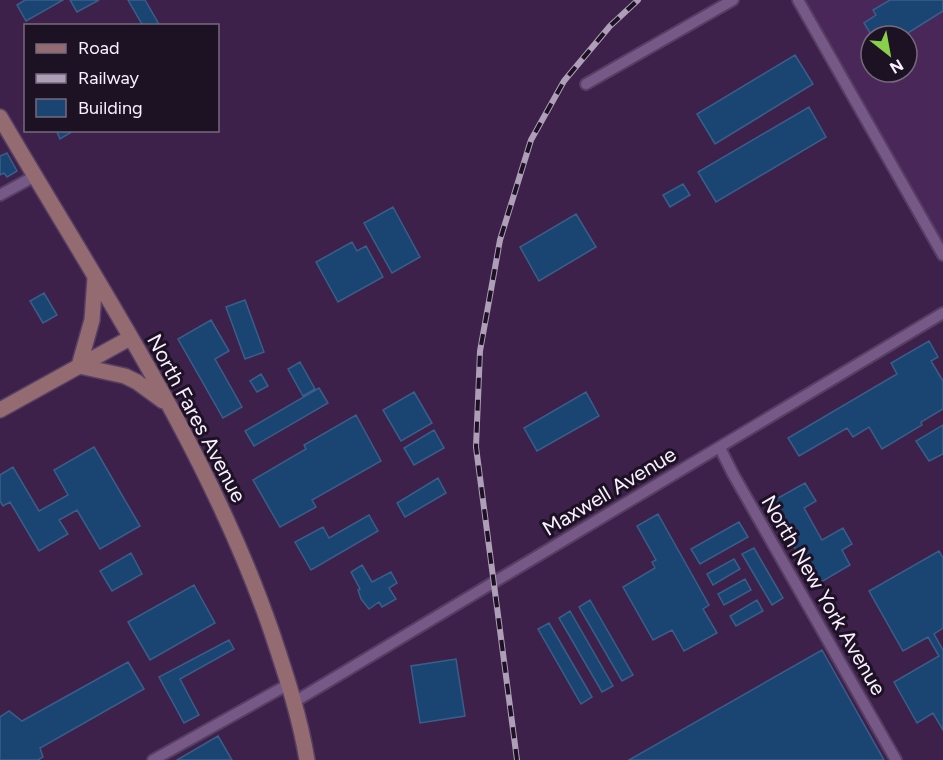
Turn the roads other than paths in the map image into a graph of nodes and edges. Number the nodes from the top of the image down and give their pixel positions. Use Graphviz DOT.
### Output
graph roads {
  1 [pos="733,0"];
  2 [pos="798,0"];
  3 [pos="586,84"];
  4 [pos="0,117"];
  5 [pos="35,176"];
  6 [pos="0,195"];
  7 [pos="943,255"];
  8 [pos="95,278"];
  9 [pos="943,313"];
  10 [pos="130,338"];
  11 [pos="79,366"];
  12 [pos="168,404"];
  13 [pos="0,410"];
  14 [pos="720,448"];
  15 [pos="289,684"];
  16 [pos="294,702"];
  17 [pos="153,760"];
  18 [pos="307,760"];
  19 [pos="896,760"];
  1 -- 3 [label="street"];
  2 -- 7 [label="street"];
  4 -- 5 [label="street, North Fares Avenue"];
  5 -- 6 [label="street"];
  5 -- 8 [label="street, North Fares Avenue"];
  8 -- 10 [label="street, North Fares Avenue"];
  8 -- 11 [label="street"];
  9 -- 14 [label="street, Maxwell Avenue"];
  10 -- 11 [label="street"];
  10 -- 12 [label="street, North Fares Avenue"];
  11 -- 12 [label="street"];
  11 -- 13 [label="street"];
  12 -- 15 [label="street, North Fares Avenue"];
  14 -- 16 [label="street, Maxwell Avenue"];
  14 -- 19 [label="street, North New York Avenue"];
  15 -- 16 [label="street, North Fares Avenue"];
  15 -- 17 [label="street"];
  16 -- 18 [label="street, North Fares Avenue"];
}
